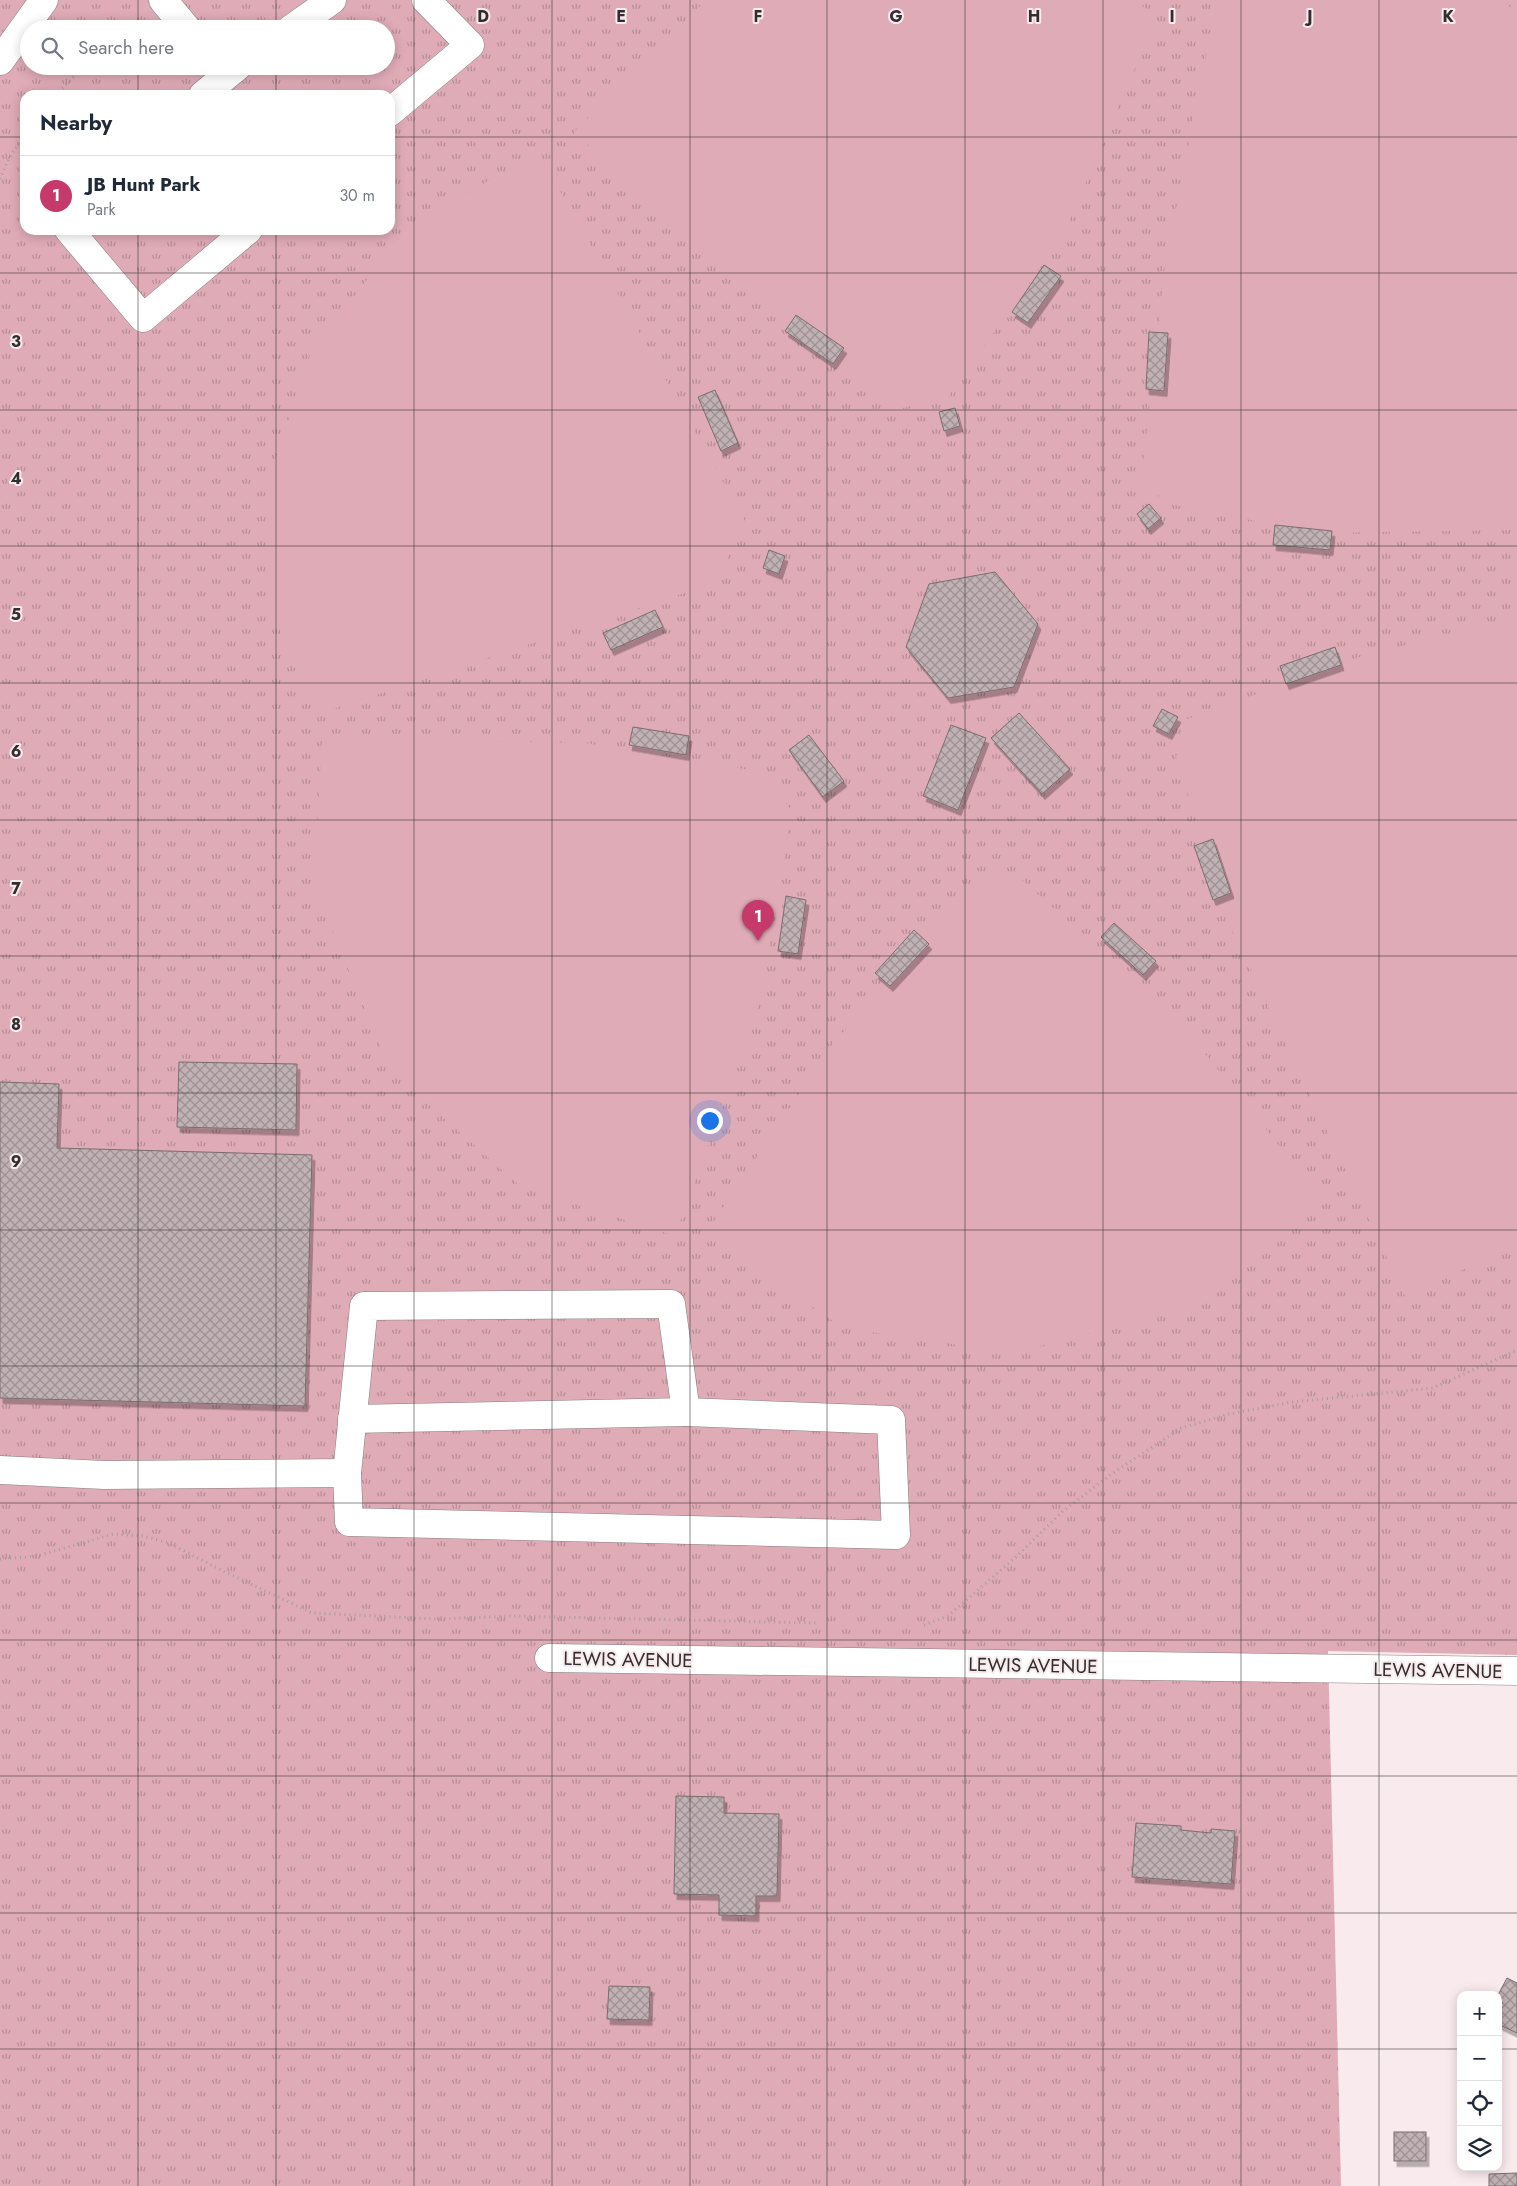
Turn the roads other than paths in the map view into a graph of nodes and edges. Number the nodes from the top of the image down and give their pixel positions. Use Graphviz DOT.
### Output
graph roads {
  1 [pos="44,0"];
  2 [pos="163,0"];
  3 [pos="332,0"];
  4 [pos="426,0"];
  5 [pos="30,20"];
  6 [pos="180,20"];
  7 [pos="304,20"];
  8 [pos="20,33"];
  9 [pos="0,61"];
  10 [pos="221,75"];
  11 [pos="208,90"];
  12 [pos="395,108"];
  13 [pos="73,235"];
  14 [pos="242,235"];
  15 [pos="686,1412"];
  16 [pos="352,1419"];
  17 [pos="0,1470"];
  18 [pos="347,1473"];
  19 [pos="549,1658"];
  20 [pos="1517,1671"];
  1 -- 5 [label="street"];
  2 -- 6 [label="street"];
  3 -- 7 [label="street"];
  4 -- 12 [label="street"];
  8 -- 9 [label="street"];
  10 -- 11 [label="street"];
  13 -- 14 [label="street"];
  15 -- 16 [label="street"];
  15 -- 16 [label="street"];
  15 -- 18 [label="street"];
  16 -- 18 [label="street"];
  17 -- 18 [label="street"];
  19 -- 20 [label="street, LEWIS AVENUE"];
}
